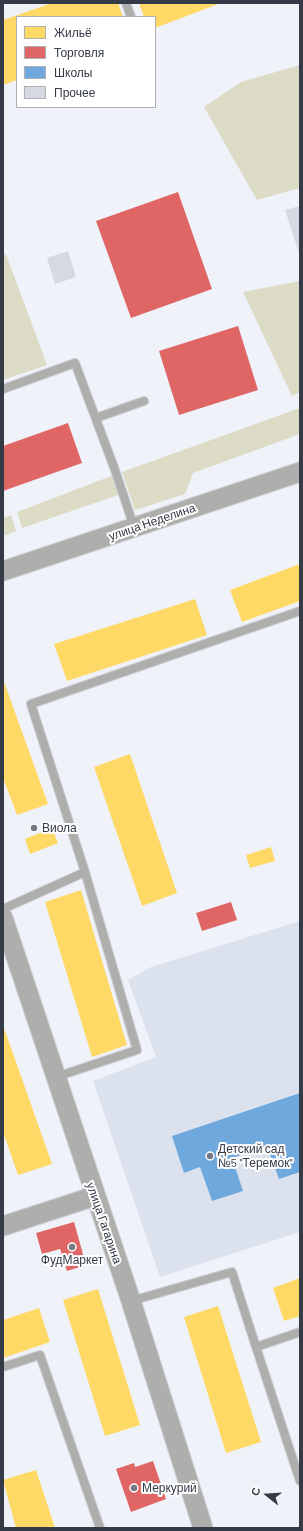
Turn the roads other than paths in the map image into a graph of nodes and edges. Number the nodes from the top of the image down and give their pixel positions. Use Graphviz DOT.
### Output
graph roads {
  1 [pos="126,3"];
  2 [pos="131,16"];
  3 [pos="3,389"];
  4 [pos="144,401"];
  5 [pos="96,418"];
  6 [pos="300,472"];
  7 [pos="134,528"];
  8 [pos="3,571"];
  9 [pos="300,611"];
  10 [pos="85,872"];
  11 [pos="3,909"];
  12 [pos="3,918"];
  13 [pos="56,1077"];
  14 [pos="95,1196"];
  15 [pos="3,1226"];
  16 [pos="131,1301"];
  17 [pos="300,1332"];
  18 [pos="256,1347"];
  19 [pos="3,1367"];
  20 [pos="300,1481"];
  21 [pos="100,1528"];
  22 [pos="203,1528"];
  1 -- 2 [label="lane"];
  3 -- 5 [label="lane"];
  4 -- 5 [label="lane"];
  5 -- 7 [label="lane"];
  6 -- 7 [label="street, улица Неделина"];
  7 -- 8 [label="street, улица Неделина"];
  9 -- 10 [label="lane"];
  10 -- 11 [label="lane"];
  10 -- 13 [label="lane"];
  12 -- 13 [label="street, улица Гагарина"];
  13 -- 14 [label="street, улица Гагарина"];
  14 -- 15 [label="street"];
  14 -- 16 [label="street, улица Гагарина"];
  16 -- 18 [label="lane"];
  16 -- 22 [label="street, улица Гагарина"];
  17 -- 18 [label="lane"];
  18 -- 20 [label="lane"];
  19 -- 21 [label="lane"];
}
